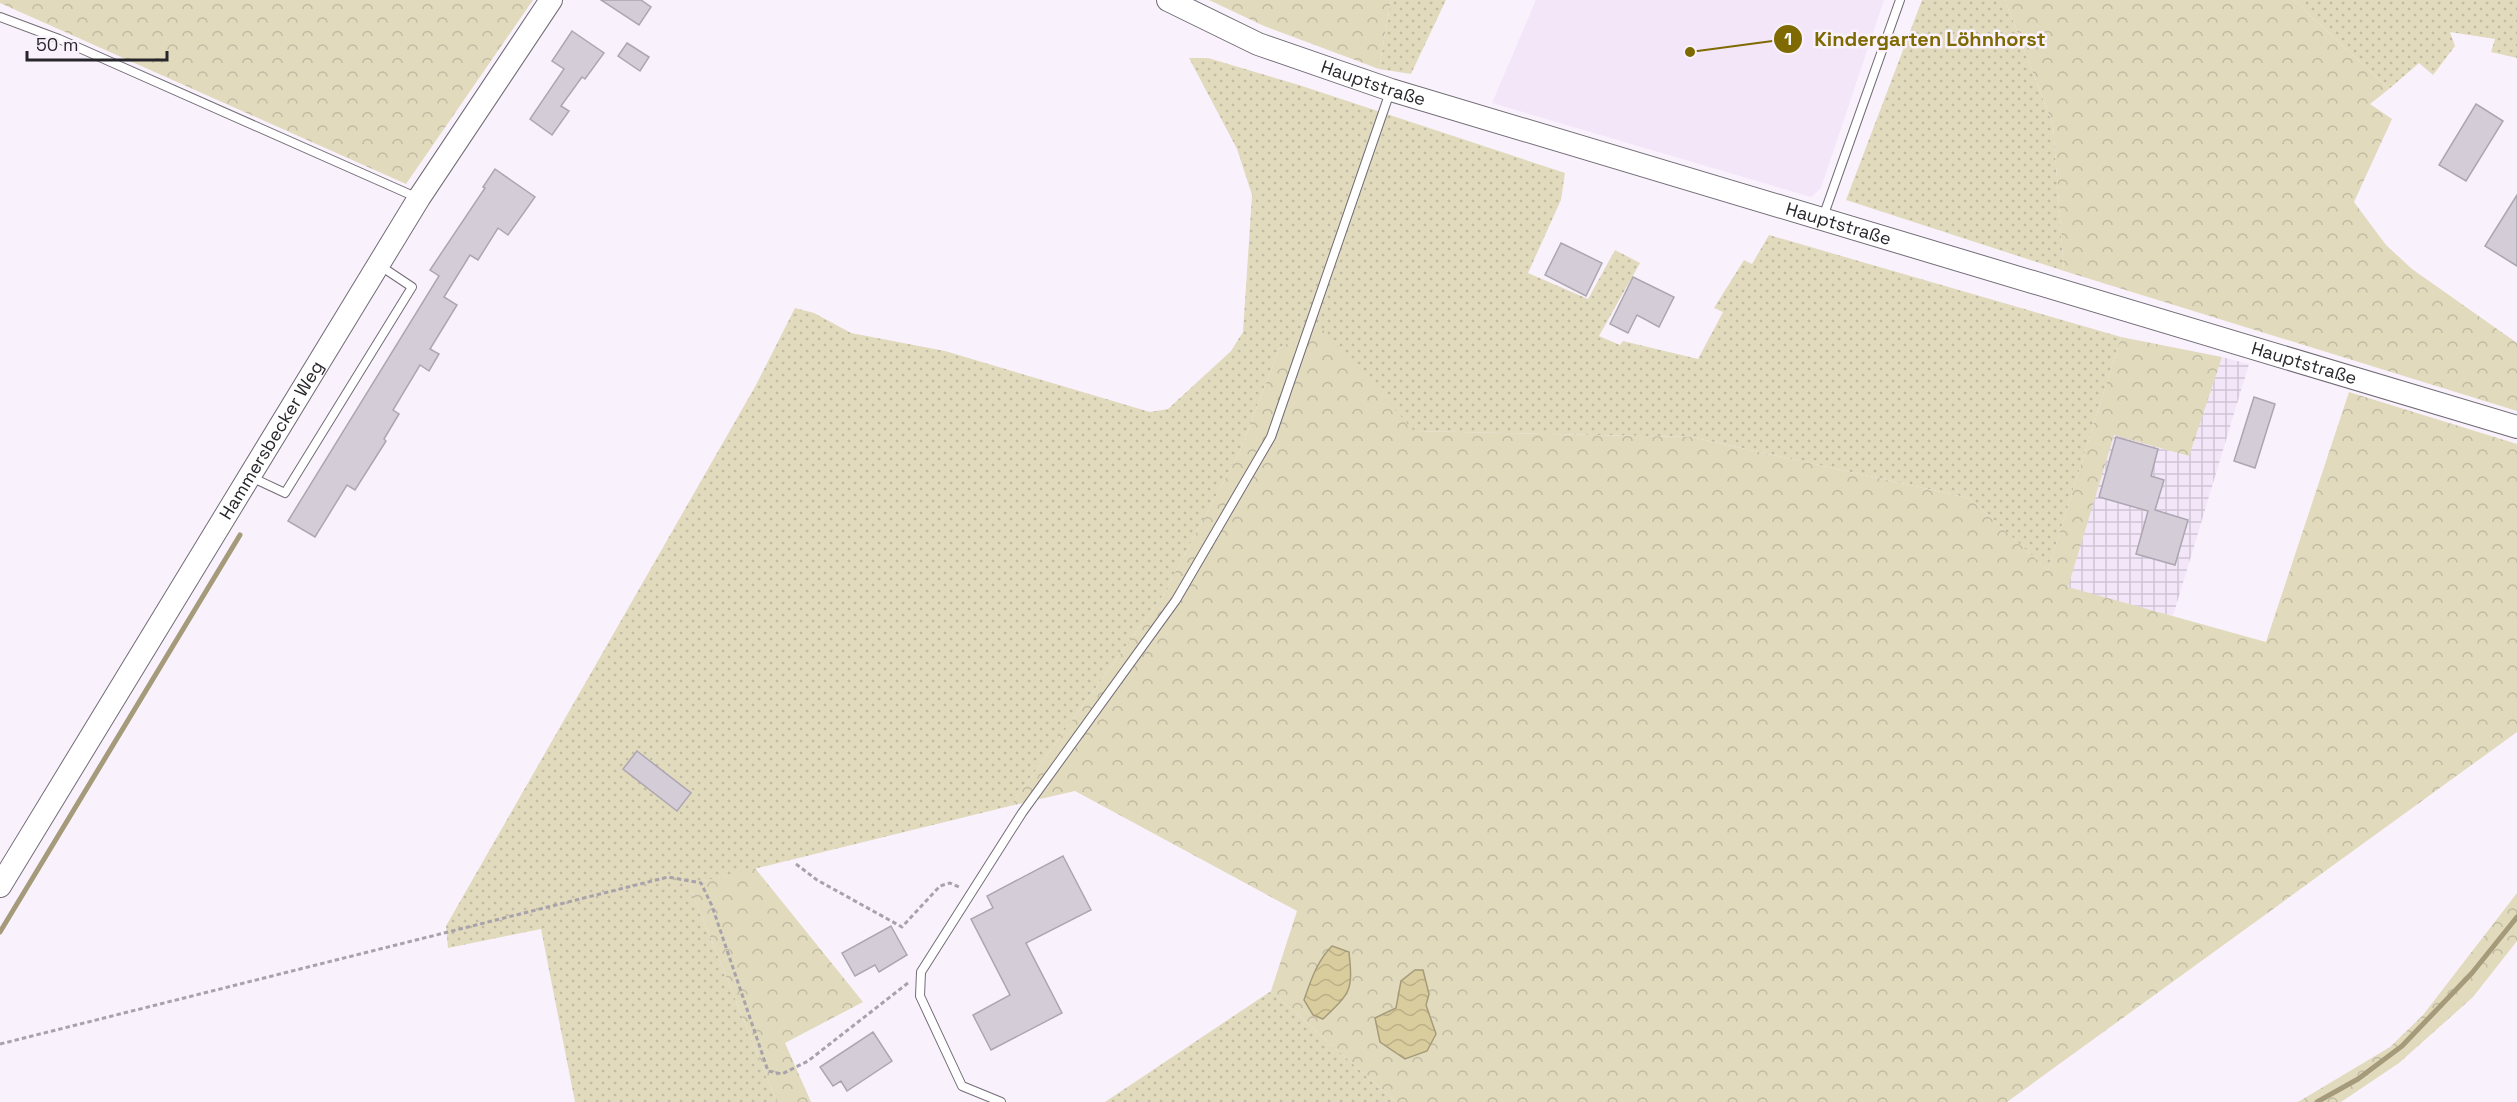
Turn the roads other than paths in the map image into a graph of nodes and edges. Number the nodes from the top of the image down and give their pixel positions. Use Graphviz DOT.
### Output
graph roads {
  1 [pos="551,0"];
  2 [pos="1168,0"];
  3 [pos="1900,0"];
  4 [pos="0,17"];
  5 [pos="1391,90"];
  6 [pos="418,198"];
  7 [pos="1822,220"];
  8 [pos="378,265"];
  9 [pos="2517,427"];
  10 [pos="250,477"];
  11 [pos="0,886"];
  12 [pos="1001,1102"];
  1 -- 6 [label="street, Hammersbecker Weg"];
  2 -- 5 [label="street, Hauptstraße"];
  3 -- 7 [label="lane"];
  4 -- 6 [label="lane"];
  5 -- 7 [label="street, Hauptstraße"];
  5 -- 12 [label="lane"];
  6 -- 8 [label="street, Hammersbecker Weg"];
  7 -- 9 [label="street, Hauptstraße"];
  8 -- 10 [label="street, Hammersbecker Weg"];
  8 -- 10 [label="lane"];
  10 -- 11 [label="street, Hammersbecker Weg"];
}
